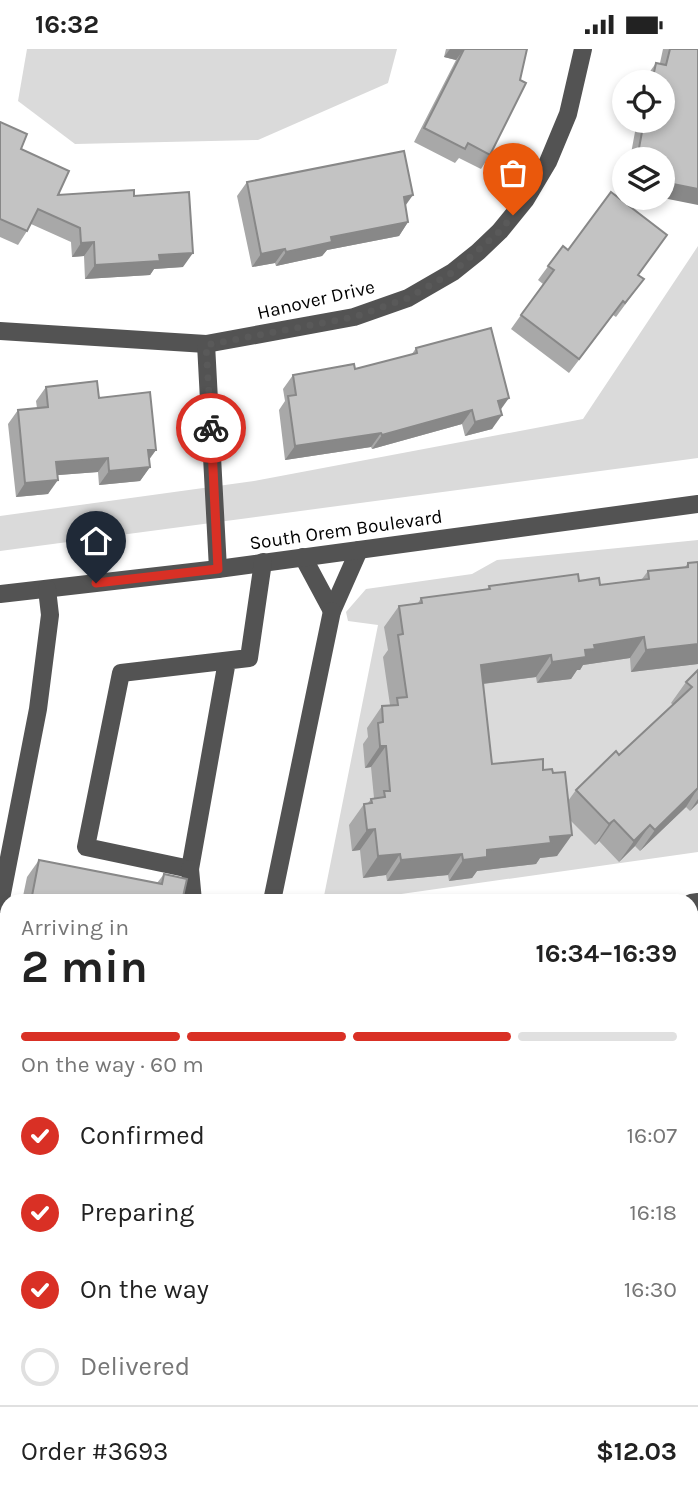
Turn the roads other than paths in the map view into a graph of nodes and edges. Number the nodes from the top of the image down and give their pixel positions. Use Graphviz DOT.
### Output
graph roads {
  1 [pos="583,49"];
  2 [pos="0,331"];
  3 [pos="206,345"];
  4 [pos="698,504"];
  5 [pos="359,550"];
  6 [pos="303,557"];
  7 [pos="264,562"];
  8 [pos="218,569"];
  9 [pos="47,589"];
  10 [pos="0,594"];
  11 [pos="332,611"];
  12 [pos="227,661"];
  13 [pos="190,869"];
  14 [pos="2,894"];
  15 [pos="192,894"];
  16 [pos="273,894"];
  1 -- 3 [label="street, Hanover Drive"];
  2 -- 3 [label="street, Hanover Drive"];
  3 -- 8 [label="street"];
  4 -- 5 [label="street, South Orem Boulevard"];
  5 -- 6 [label="street, South Orem Boulevard"];
  5 -- 11 [label="street"];
  6 -- 7 [label="street, South Orem Boulevard"];
  6 -- 11 [label="street"];
  7 -- 8 [label="street, South Orem Boulevard"];
  7 -- 12 [label="street"];
  8 -- 9 [label="street, South Orem Boulevard"];
  9 -- 10 [label="street, South Orem Boulevard"];
  9 -- 14 [label="street"];
  11 -- 16 [label="street"];
  12 -- 13 [label="street"];
  12 -- 13 [label="street"];
  13 -- 15 [label="street"];
}
